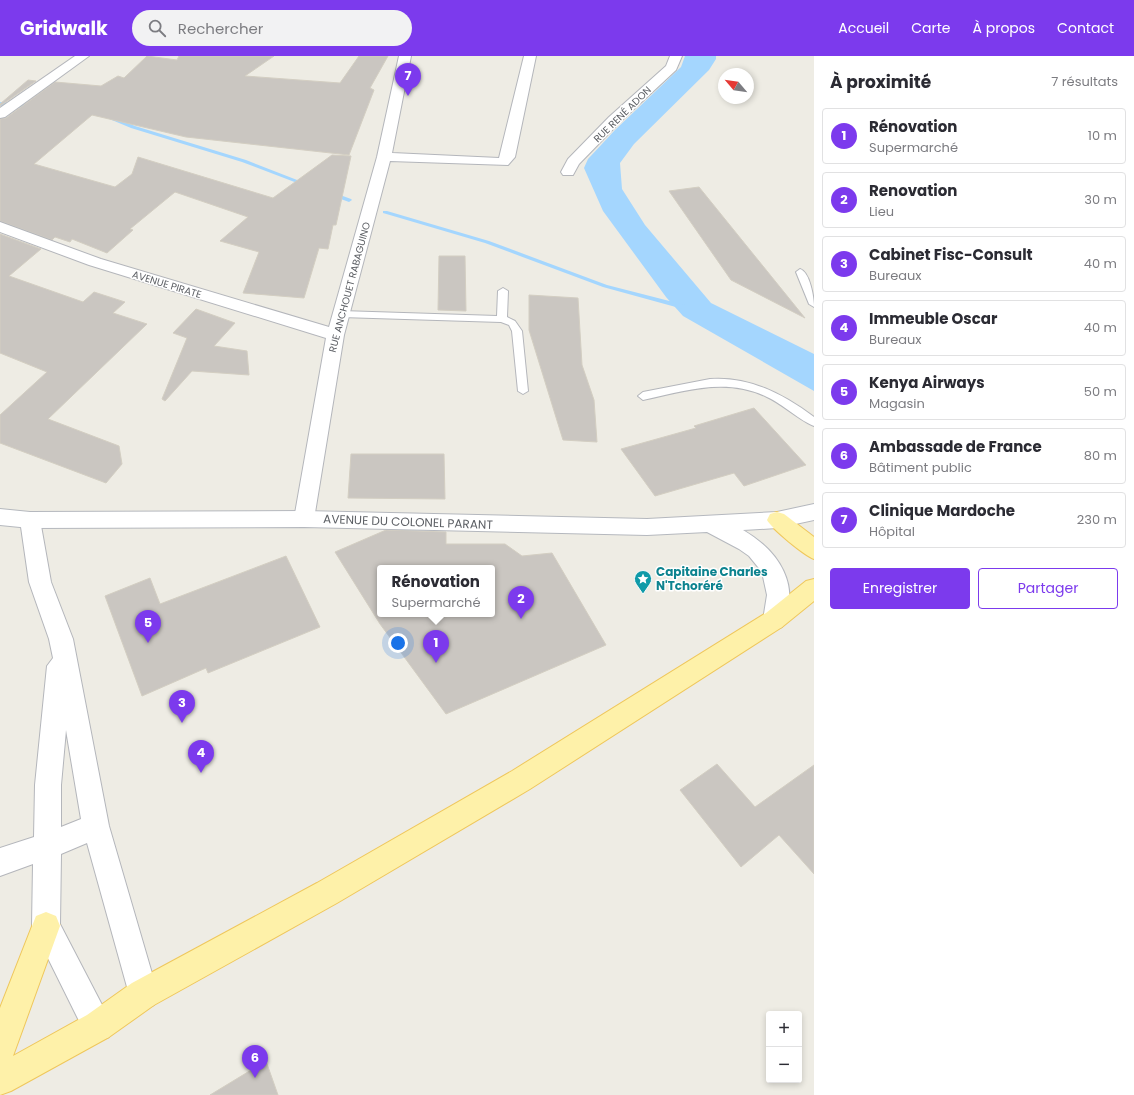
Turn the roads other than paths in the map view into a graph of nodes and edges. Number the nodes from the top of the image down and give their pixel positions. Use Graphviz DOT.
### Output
graph roads {
  1 [pos="82,56"];
  2 [pos="404,56"];
  3 [pos="530,56"];
  4 [pos="676,56"];
  5 [pos="0,114"];
  6 [pos="384,156"];
  7 [pos="568,172"];
  8 [pos="0,227"];
  9 [pos="800,272"];
  10 [pos="503,291"];
  11 [pos="814,304"];
  12 [pos="341,314"];
  13 [pos="502,319"];
  14 [pos="335,335"];
  15 [pos="523,391"];
  16 [pos="643,396"];
  17 [pos="814,422"];
  18 [pos="814,512"];
  19 [pos="0,517"];
  20 [pos="304,519"];
  21 [pos="30,520"];
  22 [pos="776,520"];
  23 [pos="711,524"];
  24 [pos="814,550"];
  25 [pos="814,588"];
  26 [pos="774,620"];
  27 [pos="61,639"];
  28 [pos="96,826"];
  29 [pos="47,846"];
  30 [pos="0,862"];
  31 [pos="46,926"];
  32 [pos="143,994"];
  33 [pos="98,1026"];
  34 [pos="0,1049"];
  35 [pos="0,1080"];
  1 -- 5 [label="street"];
  2 -- 6 [label="street, RUE ANCHOUET RABAGUINO"];
  3 -- 6 [label="street"];
  4 -- 7 [label="street, RUE RENÉ ADON"];
  6 -- 12 [label="street, RUE ANCHOUET RABAGUINO"];
  8 -- 14 [label="street, AVENUE PIRATE"];
  9 -- 11 [label="lane"];
  10 -- 13 [label="lane"];
  12 -- 13 [label="lane"];
  12 -- 14 [label="street, RUE ANCHOUET RABAGUINO"];
  13 -- 15 [label="lane"];
  14 -- 20 [label="street, RUE ANCHOUET RABAGUINO"];
  16 -- 17 [label="lane"];
  18 -- 22 [label="street, AVENUE DU COLONEL PARANT"];
  19 -- 21 [label="street, AVENUE DU COLONEL PARANT"];
  20 -- 21 [label="street, AVENUE DU COLONEL PARANT"];
  20 -- 23 [label="street, AVENUE DU COLONEL PARANT"];
  21 -- 27 [label="street"];
  22 -- 23 [label="street, AVENUE DU COLONEL PARANT"];
  22 -- 24 [label="main road"];
  23 -- 26 [label="street"];
  25 -- 26 [label="main road"];
  26 -- 32 [label="main road"];
  27 -- 28 [label="street"];
  27 -- 29 [label="street"];
  28 -- 29 [label="street"];
  28 -- 32 [label="street"];
  29 -- 30 [label="street"];
  29 -- 31 [label="street"];
  31 -- 33 [label="street"];
  31 -- 34 [label="main road"];
  32 -- 33 [label="main road"];
  33 -- 35 [label="main road"];
}
